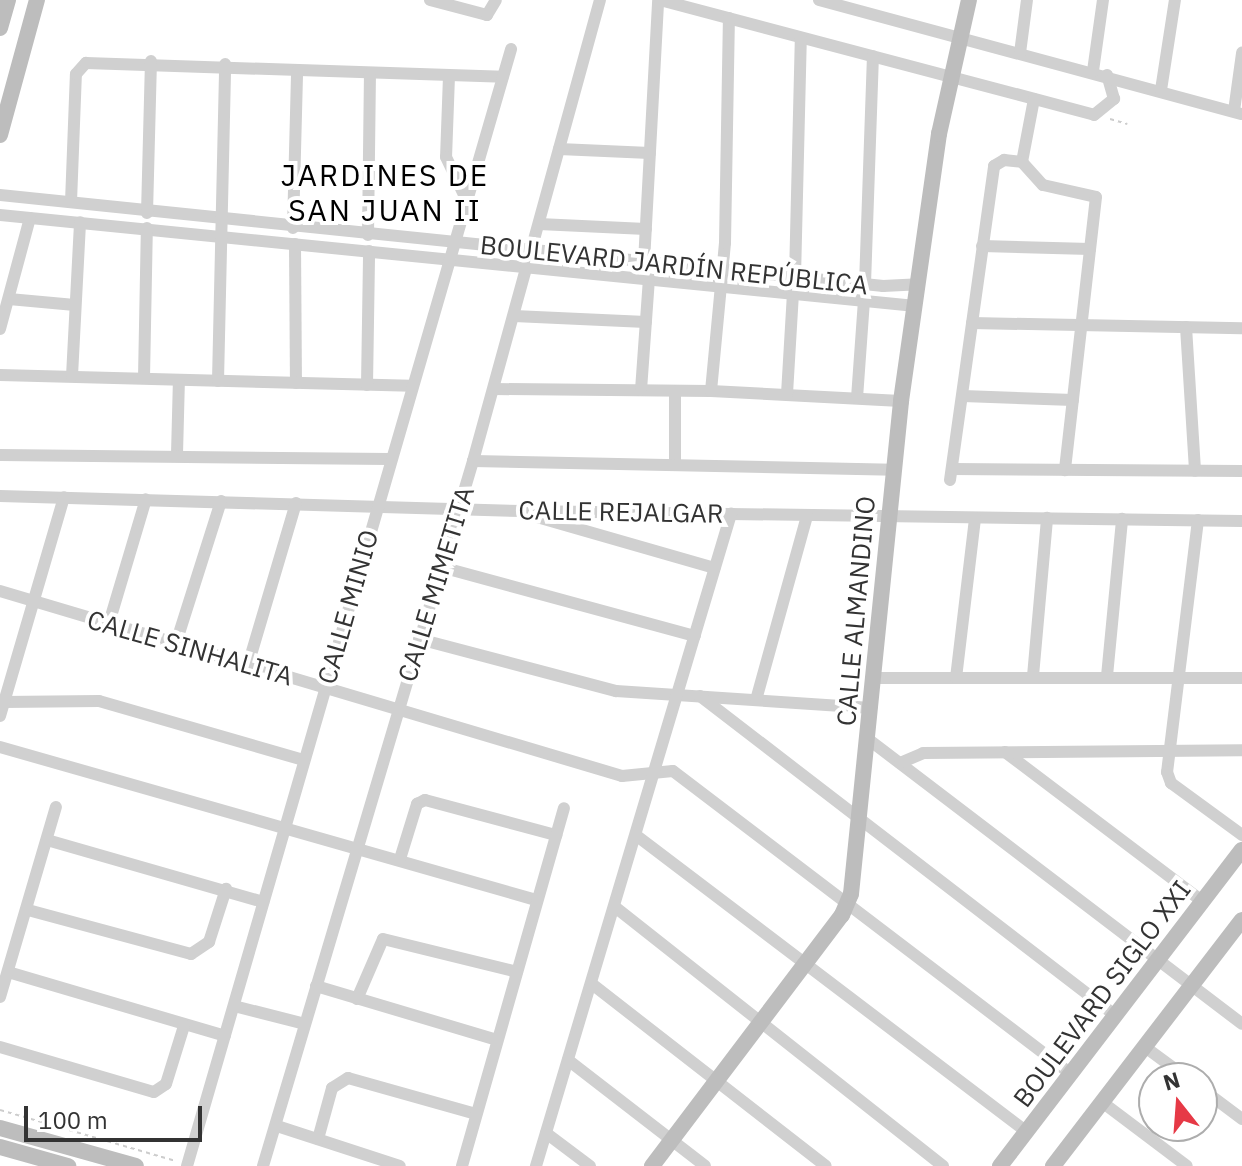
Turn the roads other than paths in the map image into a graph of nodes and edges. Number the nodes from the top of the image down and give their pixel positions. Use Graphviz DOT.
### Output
graph roads {
  1 [pos="8,0"];
  2 [pos="37,0"];
  3 [pos="430,0"];
  4 [pos="496,0"];
  5 [pos="600,0"];
  6 [pos="659,0"];
  7 [pos="819,0"];
  8 [pos="969,0"];
  9 [pos="1027,0"];
  10 [pos="1103,0"];
  11 [pos="1175,0"];
  12 [pos="729,18"];
  13 [pos="0,28"];
  14 [pos="801,38"];
  15 [pos="960,39"];
  16 [pos="511,49"];
  17 [pos="1020,53"];
  18 [pos="1242,53"];
  19 [pos="873,56"];
  20 [pos="151,61"];
  21 [pos="225,64"];
  22 [pos="297,71"];
  23 [pos="1093,71"];
  24 [pos="370,73"];
  25 [pos="1107,75"];
  26 [pos="449,76"];
  27 [pos="503,77"];
  28 [pos="951,77"];
  29 [pos="1161,90"];
  30 [pos="1034,99"];
  31 [pos="1238,113"];
  32 [pos="0,135"];
  33 [pos="559,149"];
  34 [pos="650,153"];
  35 [pos="1022,162"];
  36 [pos="0,195"];
  37 [pos="465,197"];
  38 [pos="71,202"];
  39 [pos="147,213"];
  40 [pos="0,215"];
  41 [pos="30,218"];
  42 [pos="223,221"];
  43 [pos="80,222"];
  44 [pos="539,224"];
  45 [pos="147,228"];
  46 [pos="293,228"];
  47 [pos="646,229"];
  48 [pos="368,235"];
  49 [pos="222,236"];
  50 [pos="452,243"];
  51 [pos="295,244"];
  52 [pos="982,246"];
  53 [pos="1090,249"];
  54 [pos="369,251"];
  55 [pos="532,251"];
  56 [pos="447,258"];
  57 [pos="644,262"];
  58 [pos="528,266"];
  59 [pos="723,269"];
  60 [pos="795,277"];
  61 [pos="649,279"];
  62 [pos="865,284"];
  63 [pos="918,284"];
  64 [pos="722,285"];
  65 [pos="793,293"];
  66 [pos="9,299"];
  67 [pos="864,301"];
  68 [pos="75,305"];
  69 [pos="915,306"];
  70 [pos="514,316"];
  71 [pos="646,322"];
  72 [pos="972,323"];
  73 [pos="1081,326"];
  74 [pos="1186,327"];
  75 [pos="1242,328"];
  76 [pos="0,329"];
  77 [pos="0,375"];
  78 [pos="72,376"];
  79 [pos="144,378"];
  80 [pos="179,380"];
  81 [pos="218,381"];
  82 [pos="296,383"];
  83 [pos="367,385"];
  84 [pos="411,386"];
  85 [pos="494,389"];
  86 [pos="641,390"];
  87 [pos="675,391"];
  88 [pos="711,391"];
  89 [pos="787,394"];
  90 [pos="963,396"];
  91 [pos="857,398"];
  92 [pos="1073,400"];
  93 [pos="901,401"];
  94 [pos="177,454"];
  95 [pos="0,455"];
  96 [pos="389,459"];
  97 [pos="473,461"];
  98 [pos="675,465"];
  99 [pos="893,470"];
  100 [pos="1065,470"];
  101 [pos="1195,471"];
  102 [pos="1242,471"];
  103 [pos="0,496"];
  104 [pos="64,497"];
  105 [pos="146,499"];
  106 [pos="221,501"];
  107 [pos="296,503"];
  108 [pos="377,506"];
  109 [pos="459,509"];
  110 [pos="522,511"];
  111 [pos="731,514"];
  112 [pos="807,516"];
  113 [pos="889,517"];
  114 [pos="975,518"];
  115 [pos="1047,518"];
  116 [pos="1122,519"];
  117 [pos="1198,520"];
  118 [pos="1242,521"];
  119 [pos="441,567"];
  120 [pos="715,568"];
  121 [pos="0,591"];
  122 [pos="34,602"];
  123 [pos="109,623"];
  124 [pos="695,636"];
  125 [pos="419,639"];
  126 [pos="176,643"];
  127 [pos="248,665"];
  128 [pos="1033,676"];
  129 [pos="1107,676"];
  130 [pos="1178,677"];
  131 [pos="875,678"];
  132 [pos="956,678"];
  133 [pos="1242,678"];
  134 [pos="326,687"];
  135 [pos="678,695"];
  136 [pos="700,696"];
  137 [pos="756,700"];
  138 [pos="4,702"];
  139 [pos="398,707"];
  140 [pos="871,708"];
  141 [pos="0,716"];
  142 [pos="868,739"];
  143 [pos="0,747"];
  144 [pos="1242,750"];
  145 [pos="1005,752"];
  146 [pos="1168,753"];
  147 [pos="303,760"];
  148 [pos="900,763"];
  149 [pos="657,772"];
  150 [pos="56,807"];
  151 [pos="564,808"];
  152 [pos="859,819"];
  153 [pos="283,829"];
  154 [pos="556,835"];
  155 [pos="1242,835"];
  156 [pos="637,836"];
  157 [pos="47,840"];
  158 [pos="355,849"];
  159 [pos="1242,850"];
  160 [pos="400,859"];
  161 [pos="226,889"];
  162 [pos="536,900"];
  163 [pos="263,902"];
  164 [pos="1203,902"];
  165 [pos="848,904"];
  166 [pos="615,907"];
  167 [pos="28,910"];
  168 [pos="1240,926"];
  169 [pos="1158,960"];
  170 [pos="806,964"];
  171 [pos="8,972"];
  172 [pos="517,972"];
  173 [pos="592,984"];
  174 [pos="316,986"];
  175 [pos="1192,986"];
  176 [pos="0,997"];
  177 [pos="357,999"];
  178 [pos="234,1006"];
  179 [pos="1116,1016"];
  180 [pos="762,1022"];
  181 [pos="305,1024"];
  182 [pos="1242,1024"];
  183 [pos="184,1026"];
  184 [pos="225,1036"];
  185 [pos="497,1040"];
  186 [pos="0,1047"];
  187 [pos="1145,1047"];
  188 [pos="568,1060"];
  189 [pos="1165,1062"];
  190 [pos="1071,1074"];
  191 [pos="717,1079"];
  192 [pos="1218,1101"];
  193 [pos="1102,1102"];
  194 [pos="476,1114"];
  195 [pos="1242,1119"];
  196 [pos="277,1126"];
  197 [pos="0,1128"];
  198 [pos="1027,1132"];
  199 [pos="546,1133"];
  200 [pos="318,1139"];
  201 [pos="672,1140"];
  202 [pos="0,1147"];
  203 [pos="187,1165"];
  204 [pos="1056,1165"];
  205 [pos="68,1166"];
  206 [pos="136,1166"];
  207 [pos="263,1166"];
  208 [pos="400,1166"];
  209 [pos="462,1166"];
  210 [pos="536,1166"];
  211 [pos="590,1166"];
  212 [pos="652,1166"];
  213 [pos="705,1166"];
  214 [pos="826,1166"];
  215 [pos="943,1166"];
  216 [pos="1000,1166"];
  217 [pos="1187,1166"];
  1 -- 13 [label="street"];
  2 -- 32 [label="street"];
  3 -- 4 [label="street"];
  5 -- 33 [label="street, CALLE MIMETITA"];
  6 -- 12 [label="street"];
  6 -- 34 [label="street"];
  7 -- 15 [label="street"];
  8 -- 15 [label="street, CALLE ALMANDINO"];
  9 -- 17 [label="street"];
  10 -- 23 [label="street"];
  11 -- 29 [label="street"];
  12 -- 14 [label="street"];
  12 -- 59 [label="street"];
  14 -- 19 [label="street"];
  14 -- 60 [label="street"];
  15 -- 17 [label="street"];
  15 -- 28 [label="street, CALLE ALMANDINO"];
  16 -- 27 [label="street, CALLE MINIO"];
  17 -- 23 [label="street"];
  18 -- 31 [label="street"];
  19 -- 28 [label="street"];
  19 -- 62 [label="street"];
  20 -- 21 [label="street"];
  20 -- 38 [label="street"];
  20 -- 39 [label="street"];
  21 -- 22 [label="street"];
  21 -- 42 [label="street"];
  22 -- 24 [label="street"];
  22 -- 46 [label="street"];
  23 -- 25 [label="street"];
  24 -- 26 [label="street"];
  24 -- 48 [label="street"];
  25 -- 29 [label="street"];
  25 -- 30 [label="street"];
  26 -- 27 [label="street"];
  26 -- 37 [label="street"];
  27 -- 37 [label="street, CALLE MINIO"];
  28 -- 30 [label="street"];
  28 -- 63 [label="street, CALLE ALMANDINO"];
  29 -- 31 [label="street"];
  30 -- 35 [label="street"];
  33 -- 34 [label="street"];
  33 -- 44 [label="street, CALLE MIMETITA"];
  34 -- 47 [label="street"];
  35 -- 52 [label="street"];
  35 -- 53 [label="street"];
  36 -- 38 [label="street, BOULEVARD JARDÍN REPÚBLICA"];
  37 -- 50 [label="street, CALLE MINIO"];
  38 -- 39 [label="street, BOULEVARD JARDÍN REPÚBLICA"];
  39 -- 42 [label="street, BOULEVARD JARDÍN REPÚBLICA"];
  40 -- 41 [label="street, BOULEVARD JARDÍN REPÚBLICA"];
  41 -- 43 [label="street, BOULEVARD JARDÍN REPÚBLICA"];
  41 -- 66 [label="street"];
  42 -- 46 [label="street, BOULEVARD JARDÍN REPÚBLICA"];
  42 -- 49 [label="street"];
  43 -- 45 [label="street, BOULEVARD JARDÍN REPÚBLICA"];
  43 -- 68 [label="street"];
  44 -- 47 [label="street"];
  44 -- 55 [label="street, CALLE MIMETITA"];
  45 -- 49 [label="street, BOULEVARD JARDÍN REPÚBLICA"];
  45 -- 79 [label="street"];
  46 -- 48 [label="street, BOULEVARD JARDÍN REPÚBLICA"];
  47 -- 57 [label="street"];
  48 -- 50 [label="street, BOULEVARD JARDÍN REPÚBLICA"];
  49 -- 51 [label="street, BOULEVARD JARDÍN REPÚBLICA"];
  49 -- 81 [label="street"];
  50 -- 55 [label="street, BOULEVARD JARDÍN REPÚBLICA"];
  50 -- 56 [label="street, CALLE MINIO"];
  51 -- 54 [label="street, BOULEVARD JARDÍN REPÚBLICA"];
  51 -- 82 [label="street"];
  52 -- 53 [label="street"];
  52 -- 72 [label="street"];
  53 -- 73 [label="street"];
  54 -- 56 [label="street, BOULEVARD JARDÍN REPÚBLICA"];
  54 -- 83 [label="street"];
  55 -- 57 [label="street, BOULEVARD JARDÍN REPÚBLICA"];
  55 -- 58 [label="street, CALLE MIMETITA"];
  56 -- 58 [label="street, BOULEVARD JARDÍN REPÚBLICA"];
  56 -- 84 [label="street, CALLE MINIO"];
  57 -- 59 [label="street, BOULEVARD JARDÍN REPÚBLICA"];
  58 -- 61 [label="street, BOULEVARD JARDÍN REPÚBLICA"];
  58 -- 70 [label="street, CALLE MIMETITA"];
  59 -- 60 [label="street, BOULEVARD JARDÍN REPÚBLICA"];
  59 -- 64 [label="street"];
  60 -- 62 [label="street, BOULEVARD JARDÍN REPÚBLICA"];
  61 -- 64 [label="street, BOULEVARD JARDÍN REPÚBLICA"];
  61 -- 71 [label="street"];
  62 -- 63 [label="street, BOULEVARD JARDÍN REPÚBLICA"];
  63 -- 69 [label="street, CALLE ALMANDINO"];
  64 -- 65 [label="street, BOULEVARD JARDÍN REPÚBLICA"];
  64 -- 88 [label="street"];
  65 -- 67 [label="street, BOULEVARD JARDÍN REPÚBLICA"];
  65 -- 89 [label="street"];
  66 -- 68 [label="street"];
  66 -- 76 [label="street"];
  67 -- 69 [label="street, BOULEVARD JARDÍN REPÚBLICA"];
  67 -- 91 [label="street"];
  68 -- 78 [label="street"];
  69 -- 93 [label="street, CALLE ALMANDINO"];
  70 -- 71 [label="street"];
  70 -- 85 [label="street, CALLE MIMETITA"];
  71 -- 86 [label="street"];
  72 -- 73 [label="street"];
  72 -- 90 [label="street"];
  73 -- 74 [label="street"];
  73 -- 92 [label="street"];
  74 -- 75 [label="street"];
  74 -- 101 [label="street"];
  77 -- 78 [label="street"];
  78 -- 79 [label="street"];
  79 -- 80 [label="street"];
  80 -- 81 [label="street"];
  80 -- 94 [label="street"];
  81 -- 82 [label="street"];
  82 -- 83 [label="street"];
  83 -- 84 [label="street"];
  84 -- 96 [label="street, CALLE MINIO"];
  85 -- 86 [label="street"];
  85 -- 97 [label="street, CALLE MIMETITA"];
  86 -- 87 [label="street"];
  87 -- 88 [label="street"];
  87 -- 98 [label="street"];
  88 -- 89 [label="street"];
  89 -- 91 [label="street"];
  90 -- 92 [label="street"];
  90 -- 100 [label="street"];
  91 -- 93 [label="street"];
  92 -- 100 [label="street"];
  93 -- 99 [label="street, CALLE ALMANDINO"];
  94 -- 95 [label="street"];
  94 -- 96 [label="street"];
  96 -- 108 [label="street, CALLE MINIO"];
  97 -- 98 [label="street"];
  97 -- 109 [label="street, CALLE MIMETITA"];
  98 -- 99 [label="street"];
  99 -- 113 [label="street, CALLE ALMANDINO"];
  100 -- 101 [label="street"];
  101 -- 102 [label="street"];
  103 -- 104 [label="street, CALLE REJALGAR"];
  104 -- 105 [label="street, CALLE REJALGAR"];
  104 -- 122 [label="street"];
  105 -- 106 [label="street, CALLE REJALGAR"];
  105 -- 123 [label="street"];
  106 -- 107 [label="street, CALLE REJALGAR"];
  106 -- 126 [label="street"];
  107 -- 108 [label="street, CALLE REJALGAR"];
  107 -- 127 [label="street"];
  108 -- 109 [label="street, CALLE REJALGAR"];
  108 -- 134 [label="street, CALLE MINIO"];
  109 -- 110 [label="street, CALLE REJALGAR"];
  109 -- 119 [label="street, CALLE MIMETITA"];
  110 -- 111 [label="street, CALLE REJALGAR"];
  110 -- 120 [label="street"];
  111 -- 112 [label="street, CALLE REJALGAR"];
  111 -- 120 [label="street"];
  112 -- 113 [label="street, CALLE REJALGAR"];
  112 -- 137 [label="street"];
  113 -- 114 [label="street, CALLE REJALGAR"];
  113 -- 131 [label="street, CALLE ALMANDINO"];
  114 -- 115 [label="street, CALLE REJALGAR"];
  114 -- 132 [label="street"];
  115 -- 116 [label="street, CALLE REJALGAR"];
  115 -- 128 [label="street"];
  116 -- 117 [label="street, CALLE REJALGAR"];
  116 -- 129 [label="street"];
  117 -- 118 [label="street, CALLE REJALGAR"];
  117 -- 130 [label="street"];
  119 -- 124 [label="street"];
  119 -- 125 [label="street, CALLE MIMETITA"];
  120 -- 124 [label="street"];
  121 -- 122 [label="street, CALLE SINHALITA"];
  122 -- 123 [label="street, CALLE SINHALITA"];
  122 -- 138 [label="street"];
  123 -- 126 [label="street, CALLE SINHALITA"];
  124 -- 135 [label="street"];
  125 -- 135 [label="street"];
  125 -- 139 [label="street, CALLE MIMETITA"];
  126 -- 127 [label="street, CALLE SINHALITA"];
  127 -- 134 [label="street, CALLE SINHALITA"];
  128 -- 129 [label="street"];
  128 -- 132 [label="street"];
  129 -- 130 [label="street"];
  130 -- 133 [label="street"];
  130 -- 146 [label="street"];
  131 -- 132 [label="street"];
  131 -- 140 [label="street, CALLE ALMANDINO"];
  134 -- 139 [label="street, CALLE SINHALITA"];
  134 -- 147 [label="street, CALLE MINIO"];
  135 -- 136 [label="street"];
  135 -- 149 [label="street"];
  136 -- 137 [label="street"];
  136 -- 152 [label="street"];
  137 -- 140 [label="street"];
  138 -- 141 [label="street"];
  138 -- 147 [label="street"];
  139 -- 149 [label="street, CALLE SINHALITA"];
  139 -- 158 [label="street, CALLE MIMETITA"];
  140 -- 142 [label="street, CALLE ALMANDINO"];
  142 -- 148 [label="street"];
  142 -- 152 [label="street, CALLE ALMANDINO"];
  143 -- 153 [label="street"];
  144 -- 146 [label="street"];
  145 -- 146 [label="street"];
  145 -- 148 [label="street"];
  145 -- 164 [label="street"];
  146 -- 155 [label="street"];
  147 -- 153 [label="street, CALLE MINIO"];
  148 -- 169 [label="street"];
  149 -- 156 [label="street"];
  149 -- 165 [label="street"];
  150 -- 157 [label="street"];
  151 -- 154 [label="street"];
  152 -- 165 [label="street, CALLE ALMANDINO"];
  152 -- 179 [label="street"];
  153 -- 158 [label="street"];
  153 -- 163 [label="street, CALLE MINIO"];
  154 -- 160 [label="street"];
  154 -- 162 [label="street"];
  156 -- 166 [label="street"];
  156 -- 170 [label="street"];
  157 -- 161 [label="street"];
  157 -- 167 [label="street"];
  158 -- 160 [label="street"];
  158 -- 174 [label="street, CALLE MIMETITA"];
  159 -- 164 [label="street, BOULEVARD SIGLO XXI"];
  160 -- 162 [label="street"];
  161 -- 163 [label="street"];
  161 -- 167 [label="street"];
  162 -- 172 [label="street"];
  163 -- 178 [label="street, CALLE MINIO"];
  164 -- 169 [label="street, BOULEVARD SIGLO XXI"];
  165 -- 170 [label="street, CALLE ALMANDINO"];
  165 -- 190 [label="street"];
  166 -- 173 [label="street"];
  166 -- 180 [label="street"];
  167 -- 171 [label="street"];
  168 -- 175 [label="street"];
  169 -- 175 [label="street"];
  169 -- 179 [label="street, BOULEVARD SIGLO XXI"];
  170 -- 180 [label="street, CALLE ALMANDINO"];
  170 -- 198 [label="street"];
  171 -- 176 [label="street"];
  171 -- 183 [label="street"];
  172 -- 177 [label="street"];
  172 -- 185 [label="street"];
  173 -- 188 [label="street"];
  173 -- 191 [label="street"];
  174 -- 177 [label="street"];
  174 -- 181 [label="street, CALLE MIMETITA"];
  175 -- 182 [label="street"];
  175 -- 187 [label="street"];
  177 -- 185 [label="street"];
  178 -- 181 [label="street"];
  178 -- 184 [label="street, CALLE MINIO"];
  179 -- 190 [label="street, BOULEVARD SIGLO XXI"];
  180 -- 191 [label="street, CALLE ALMANDINO"];
  180 -- 215 [label="street"];
  181 -- 196 [label="street, CALLE MIMETITA"];
  183 -- 184 [label="street"];
  183 -- 186 [label="street"];
  184 -- 203 [label="street, CALLE MINIO"];
  185 -- 194 [label="street"];
  187 -- 189 [label="street"];
  187 -- 193 [label="street"];
  188 -- 199 [label="street"];
  188 -- 201 [label="street"];
  190 -- 198 [label="street, BOULEVARD SIGLO XXI"];
  191 -- 201 [label="street, CALLE ALMANDINO"];
  191 -- 214 [label="street"];
  192 -- 195 [label="street"];
  193 -- 204 [label="street"];
  193 -- 217 [label="street"];
  194 -- 200 [label="street"];
  194 -- 209 [label="street"];
  196 -- 200 [label="street"];
  196 -- 207 [label="street, CALLE MIMETITA"];
  197 -- 206 [label="street"];
  198 -- 216 [label="street, BOULEVARD SIGLO XXI"];
  199 -- 210 [label="street"];
  199 -- 211 [label="street"];
  200 -- 208 [label="street"];
  201 -- 212 [label="street, CALLE ALMANDINO"];
  201 -- 213 [label="street"];
  202 -- 205 [label="street"];
}
